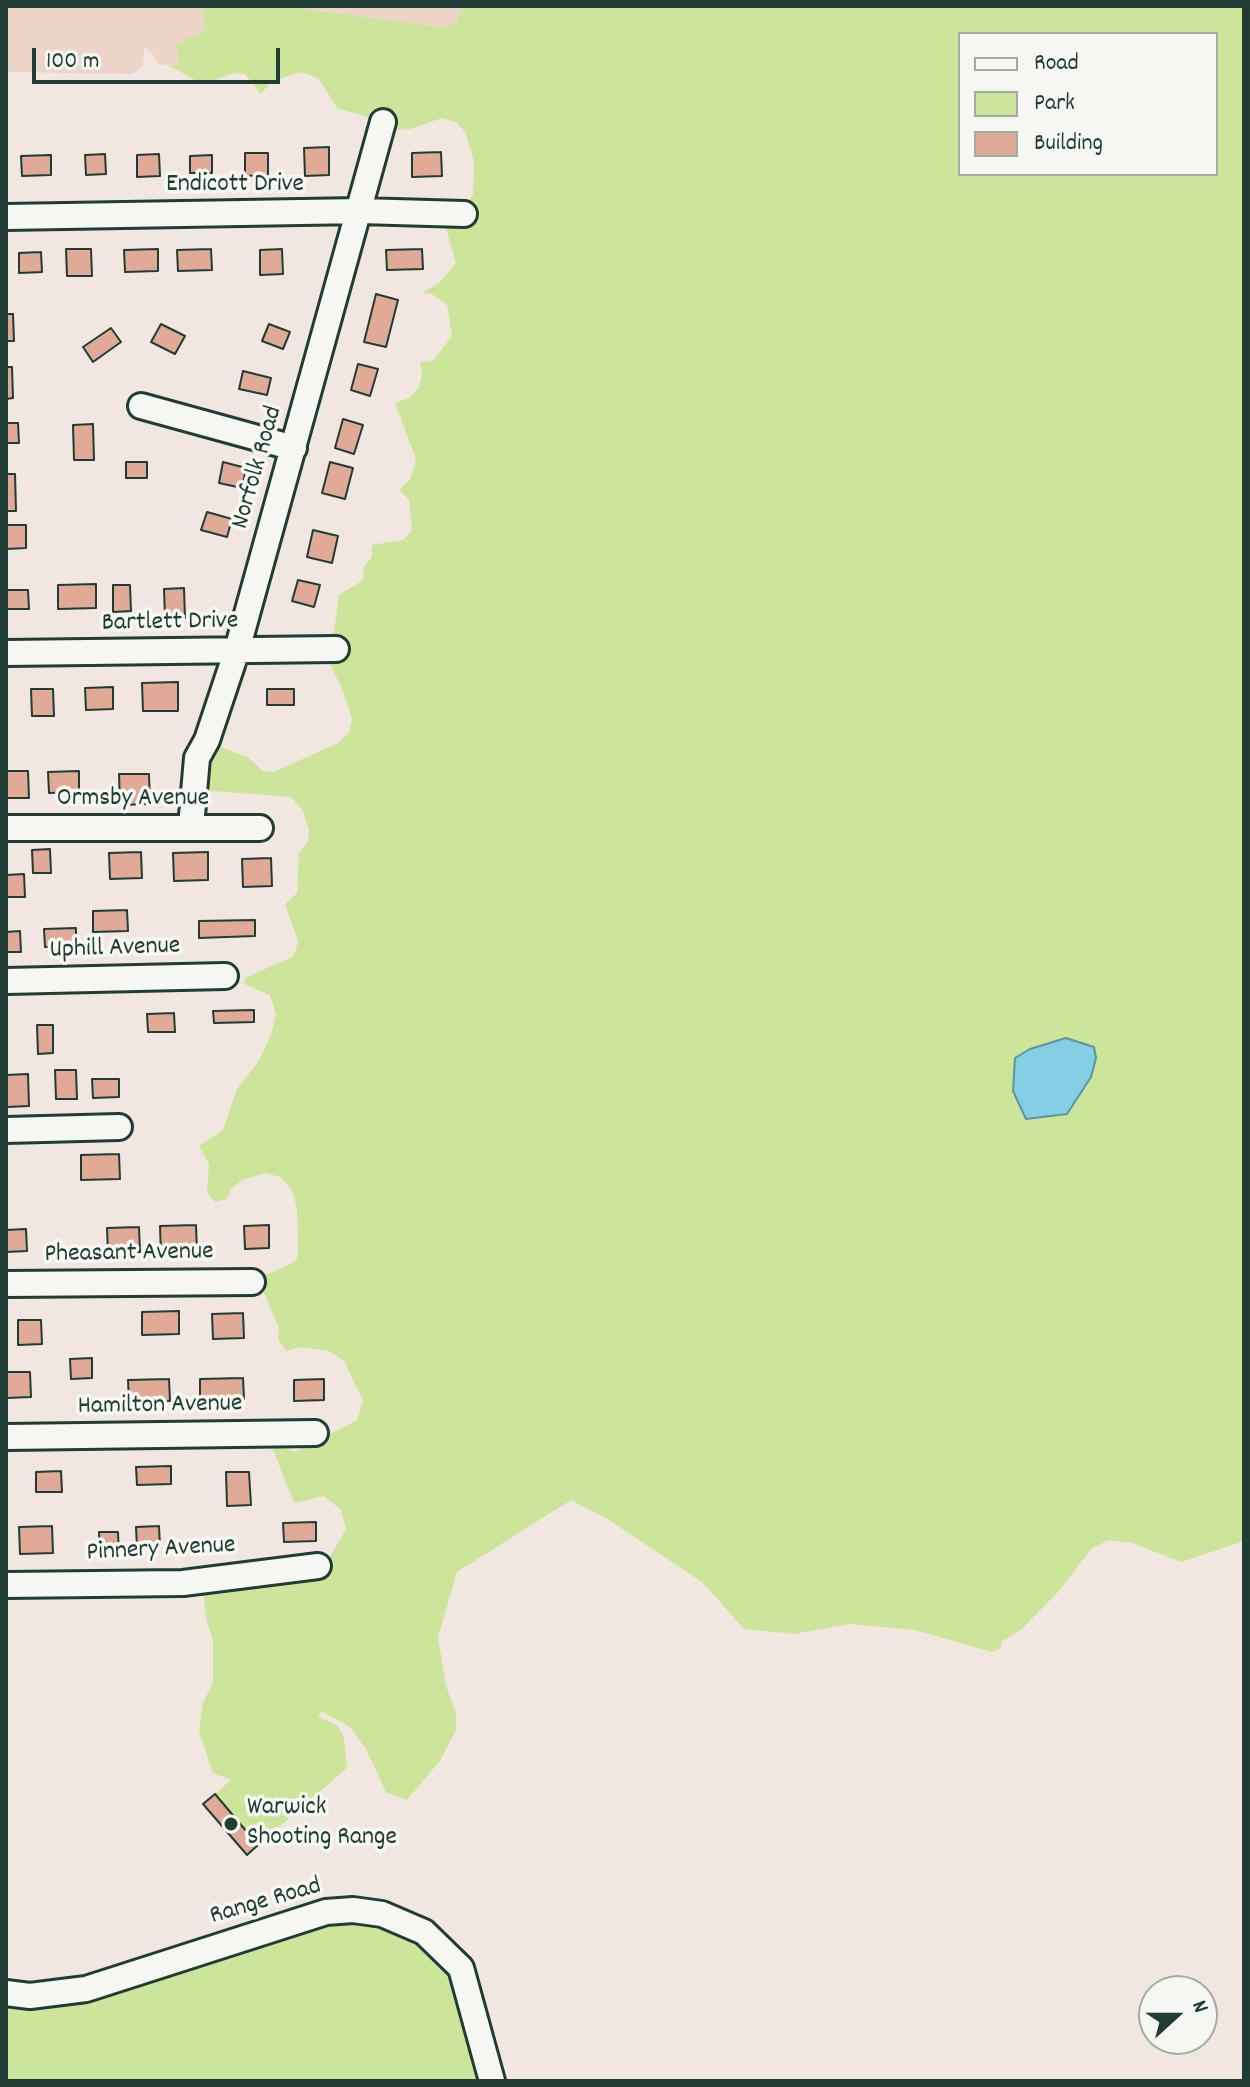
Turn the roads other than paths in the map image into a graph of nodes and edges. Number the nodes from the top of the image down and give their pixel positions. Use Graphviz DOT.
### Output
graph roads {
  1 [pos="383,122"];
  2 [pos="360,211"];
  3 [pos="464,214"];
  4 [pos="6,217"];
  5 [pos="141,406"];
  6 [pos="294,448"];
  7 [pos="336,649"];
  8 [pos="237,650"];
  9 [pos="6,653"];
  10 [pos="191,827"];
  11 [pos="6,828"];
  12 [pos="260,828"];
  13 [pos="225,976"];
  14 [pos="6,981"];
  15 [pos="119,1127"];
  16 [pos="6,1130"];
  17 [pos="252,1282"];
  18 [pos="6,1284"];
  19 [pos="315,1433"];
  20 [pos="6,1437"];
  21 [pos="318,1566"];
  22 [pos="6,1585"];
  23 [pos="6,1993"];
  24 [pos="492,2081"];
  1 -- 2 [label="street, Norfolk Road"];
  2 -- 3 [label="street, Endicott Drive"];
  2 -- 4 [label="street, Endicott Drive"];
  2 -- 6 [label="street, Norfolk Road"];
  5 -- 6 [label="street"];
  6 -- 8 [label="street, Norfolk Road"];
  7 -- 8 [label="street, Bartlett Drive"];
  8 -- 9 [label="street, Bartlett Drive"];
  8 -- 10 [label="street, Norfolk Road"];
  10 -- 11 [label="street, Ormsby Avenue"];
  10 -- 12 [label="street, Ormsby Avenue"];
  13 -- 14 [label="street, Uphill Avenue"];
  15 -- 16 [label="street"];
  17 -- 18 [label="street, Pheasant Avenue"];
  19 -- 20 [label="street, Hamilton Avenue"];
  21 -- 22 [label="street, Pinnery Avenue"];
  23 -- 24 [label="street, Range Road"];
}
